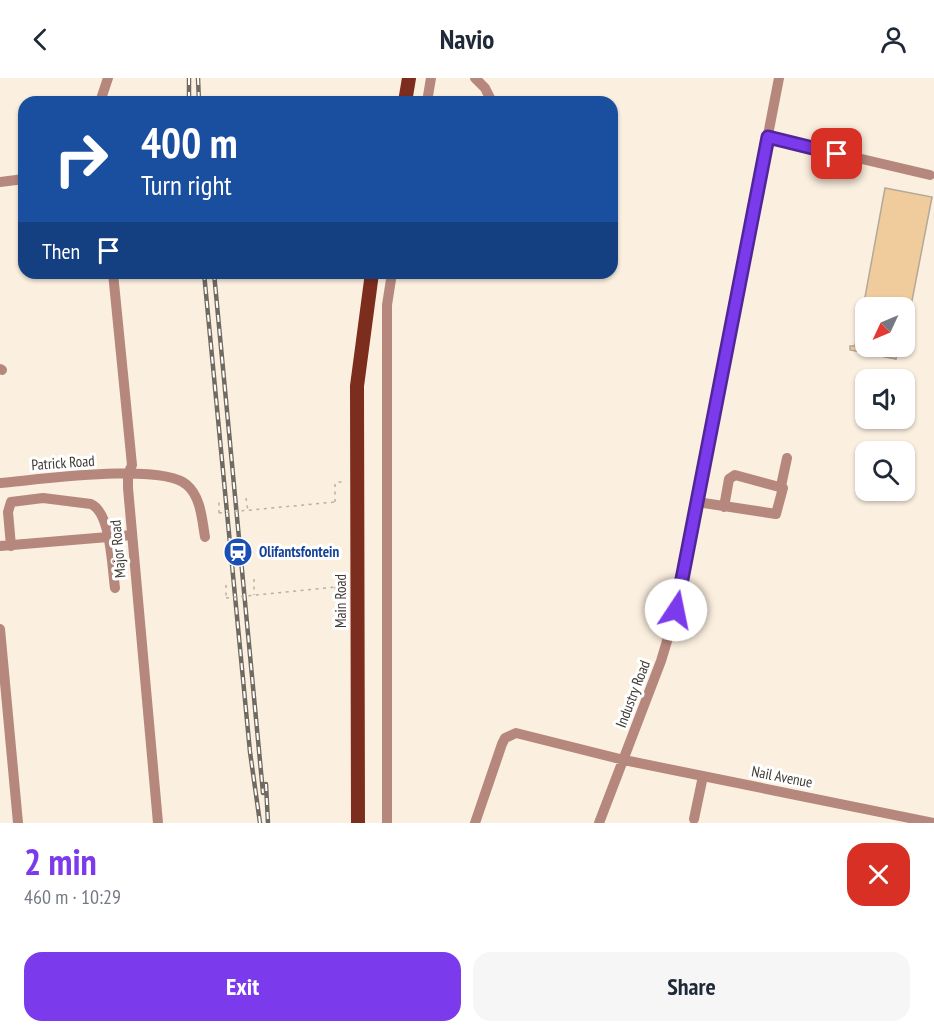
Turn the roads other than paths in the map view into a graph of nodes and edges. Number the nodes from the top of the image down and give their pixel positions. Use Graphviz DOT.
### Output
graph roads {
  1 [pos="108,78"];
  2 [pos="410,78"];
  3 [pos="431,78"];
  4 [pos="475,78"];
  5 [pos="779,78"];
  6 [pos="102,96"];
  7 [pos="406,96"];
  8 [pos="428,96"];
  9 [pos="489,96"];
  10 [pos="768,137"];
  11 [pos="930,176"];
  12 [pos="18,180"];
  13 [pos="0,182"];
  14 [pos="114,279"];
  15 [pos="371,279"];
  16 [pos="391,279"];
  17 [pos="787,458"];
  18 [pos="128,474"];
  19 [pos="42,480"];
  20 [pos="0,483"];
  21 [pos="781,486"];
  22 [pos="43,498"];
  23 [pos="697,502"];
  24 [pos="724,507"];
  25 [pos="132,535"];
  26 [pos="107,537"];
  27 [pos="205,537"];
  28 [pos="5,546"];
  29 [pos="115,588"];
  30 [pos="0,629"];
  31 [pos="624,760"];
  32 [pos="703,776"];
  33 [pos="694,819"];
  34 [pos="18,823"];
  35 [pos="158,823"];
  36 [pos="358,823"];
  37 [pos="387,823"];
  38 [pos="475,823"];
  39 [pos="599,823"];
  40 [pos="934,823"];
  1 -- 6 [label="street"];
  2 -- 7 [label="main road"];
  3 -- 8 [label="street"];
  4 -- 9 [label="street"];
  5 -- 10 [label="street, Industry Road"];
  10 -- 11 [label="street"];
  10 -- 23 [label="street, Industry Road"];
  12 -- 13 [label="street"];
  14 -- 18 [label="street, Major Road"];
  15 -- 36 [label="main road, Main Road"];
  16 -- 37 [label="street"];
  17 -- 21 [label="street"];
  18 -- 19 [label="street, Patrick Road"];
  18 -- 25 [label="street, Major Road"];
  18 -- 27 [label="street, Patrick Road"];
  19 -- 20 [label="street, Patrick Road"];
  19 -- 22 [label="street"];
  21 -- 24 [label="street"];
  21 -- 24 [label="street"];
  22 -- 26 [label="street"];
  22 -- 28 [label="street"];
  23 -- 24 [label="street"];
  23 -- 31 [label="street, Industry Road"];
  25 -- 26 [label="street"];
  25 -- 35 [label="street, Major Road"];
  26 -- 28 [label="street"];
  26 -- 29 [label="street"];
  30 -- 34 [label="street"];
  31 -- 32 [label="street, Nail Avenue"];
  31 -- 38 [label="street, Nail Avenue"];
  31 -- 39 [label="street, Industry Road"];
  32 -- 33 [label="street"];
  32 -- 40 [label="street, Nail Avenue"];
}
